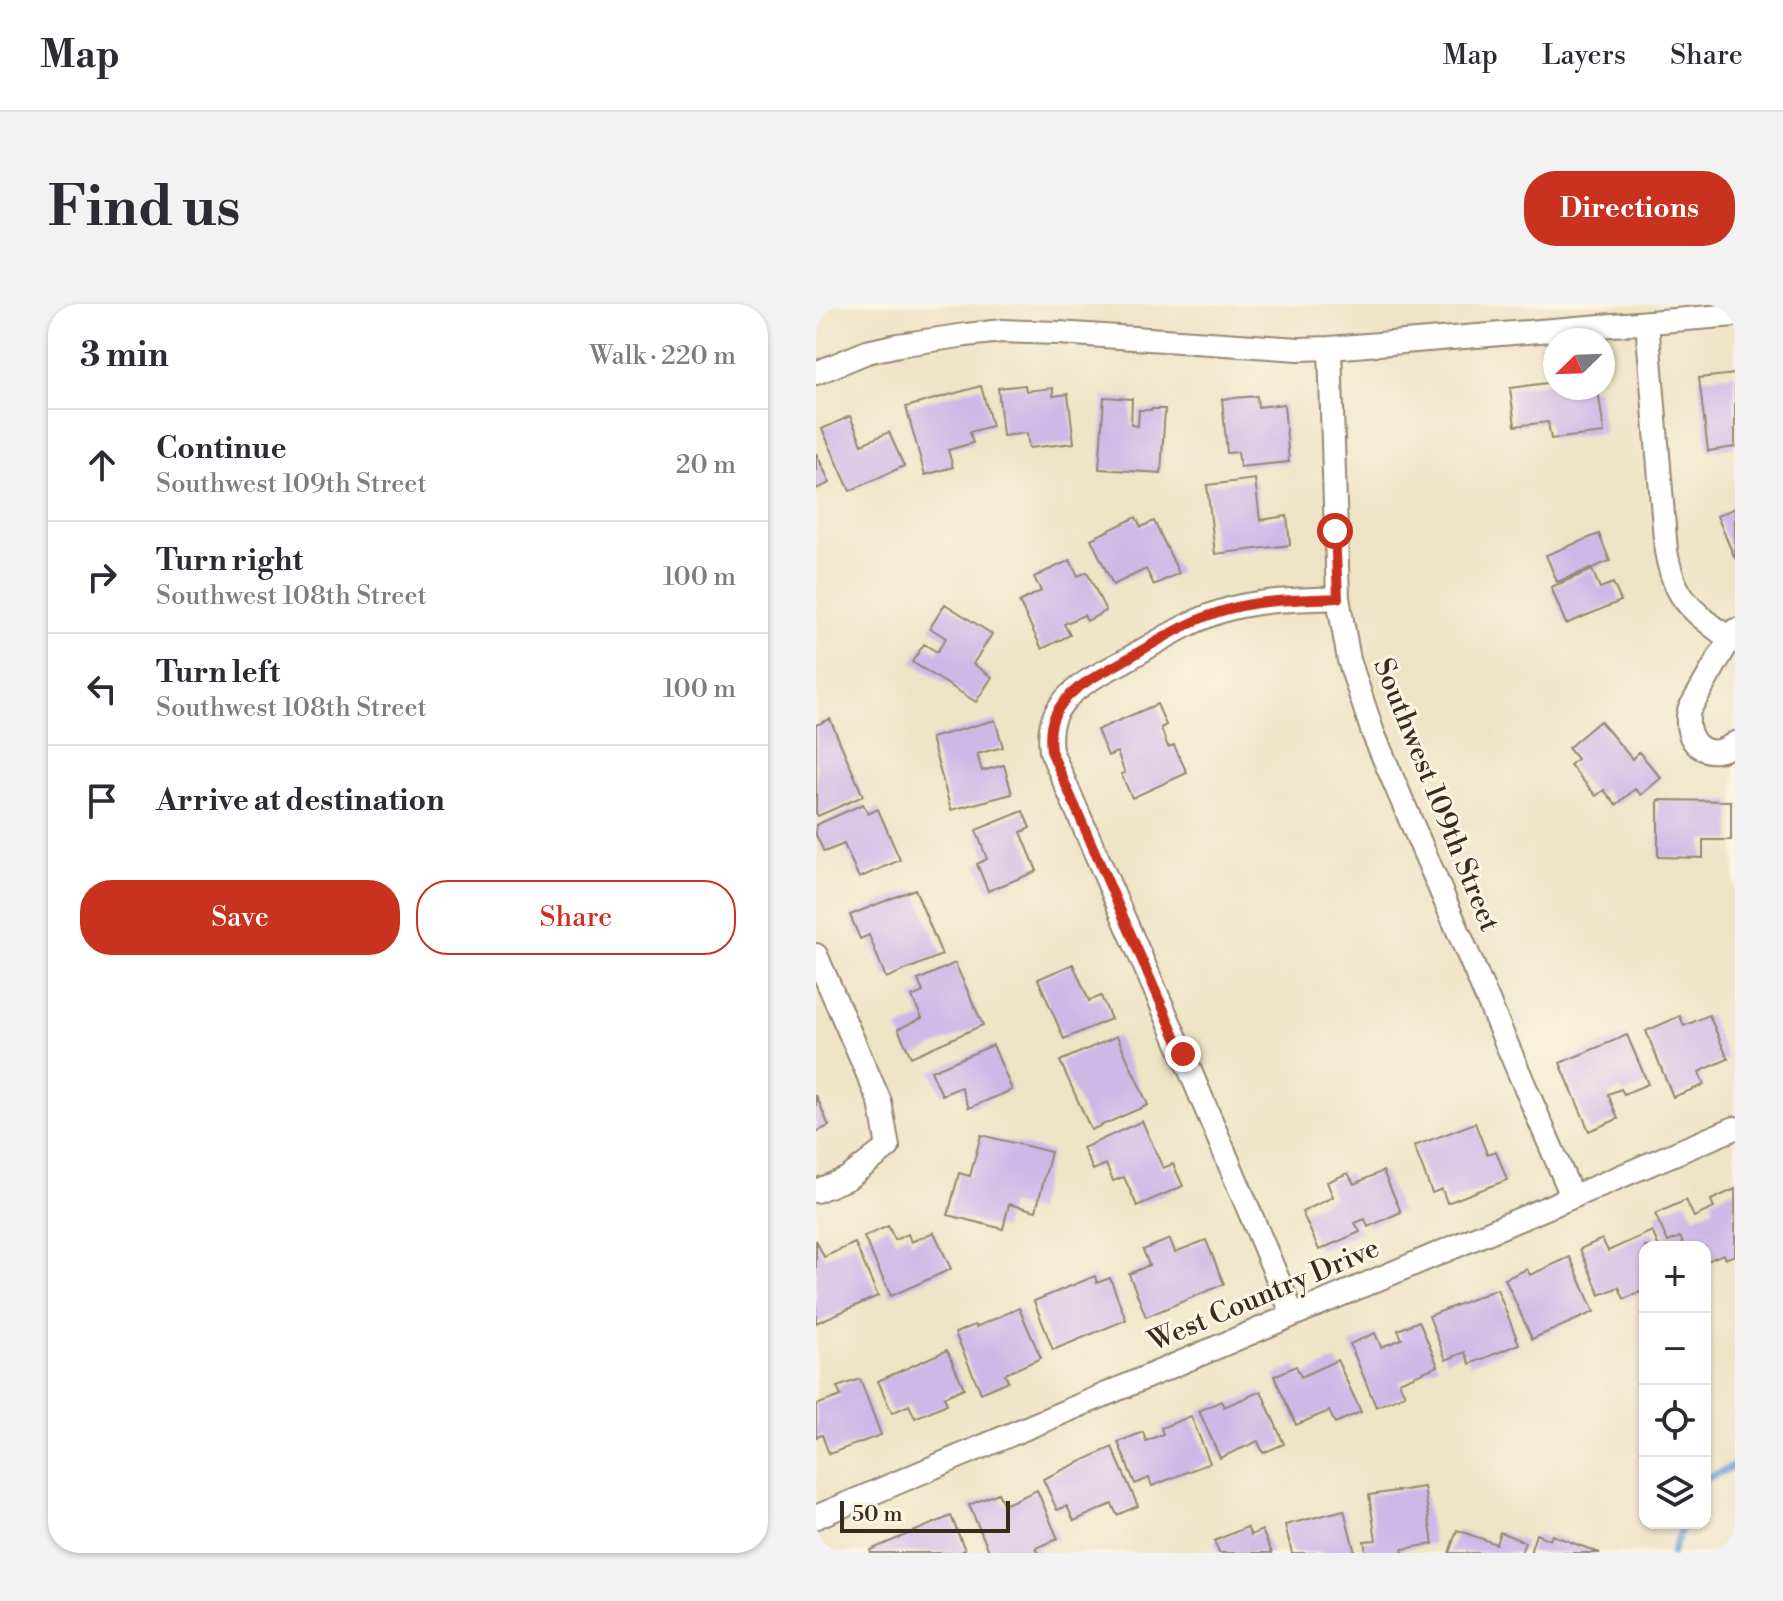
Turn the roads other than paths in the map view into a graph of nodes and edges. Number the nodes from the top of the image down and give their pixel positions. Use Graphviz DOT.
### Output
graph roads {
  1 [pos="1735,315"];
  2 [pos="1647,322"];
  3 [pos="1330,348"];
  4 [pos="816,373"];
  5 [pos="1338,598"];
  6 [pos="1732,634"];
  7 [pos="1735,743"];
  8 [pos="816,955"];
  9 [pos="1735,1128"];
  10 [pos="816,1191"];
  11 [pos="1572,1196"];
  12 [pos="1293,1315"];
  13 [pos="816,1517"];
  1 -- 2 [label="street"];
  2 -- 3 [label="street"];
  2 -- 6 [label="street"];
  3 -- 4 [label="street"];
  3 -- 5 [label="street, Southwest 109th Street"];
  5 -- 11 [label="street, Southwest 109th Street"];
  5 -- 12 [label="street"];
  6 -- 7 [label="street"];
  8 -- 10 [label="street"];
  9 -- 11 [label="street, West Country Drive"];
  11 -- 12 [label="street, West Country Drive"];
  12 -- 13 [label="street, West Country Drive"];
}
